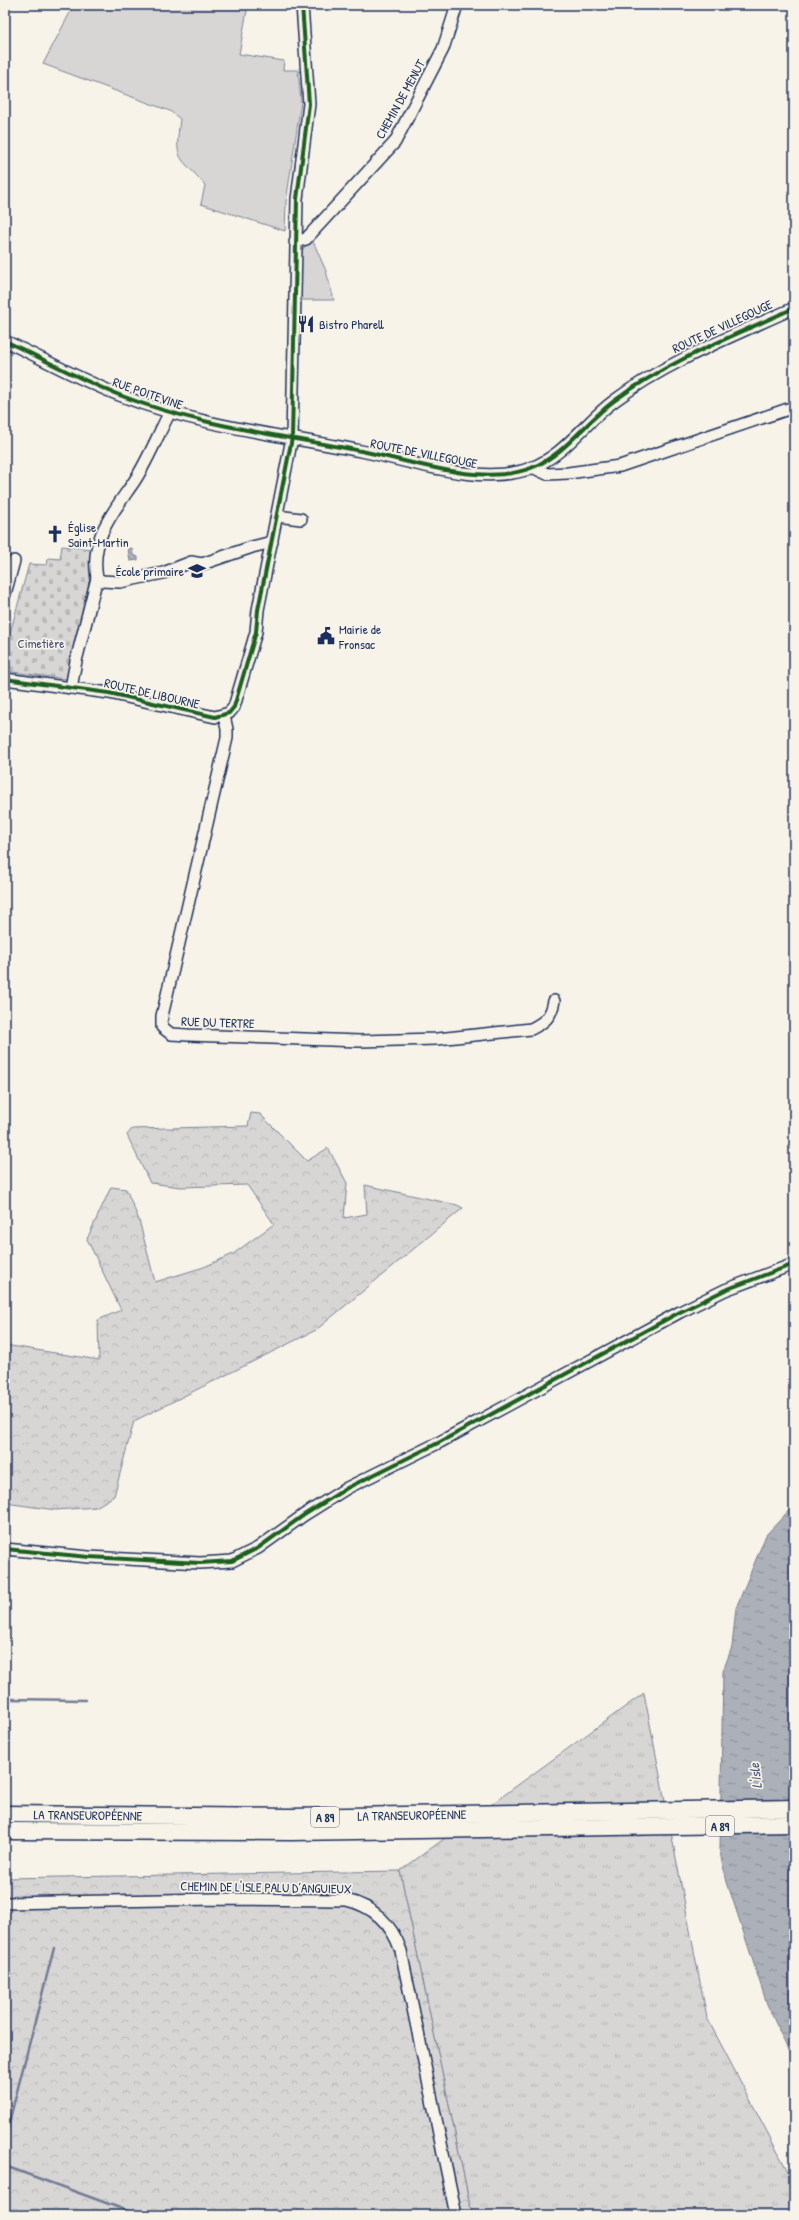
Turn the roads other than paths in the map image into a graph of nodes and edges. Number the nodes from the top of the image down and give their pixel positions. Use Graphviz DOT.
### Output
graph roads {
  1 [pos="302,5"];
  2 [pos="457,5"];
  3 [pos="295,242"];
  4 [pos="794,308"];
  5 [pos="5,341"];
  6 [pos="794,407"];
  7 [pos="170,412"];
  8 [pos="292,438"];
  9 [pos="532,467"];
  10 [pos="277,516"];
  11 [pos="301,518"];
  12 [pos="272,542"];
  13 [pos="14,561"];
  14 [pos="97,578"];
  15 [pos="5,594"];
  16 [pos="5,679"];
  17 [pos="72,688"];
  18 [pos="224,716"];
  19 [pos="554,1001"];
  20 [pos="794,1264"];
  21 [pos="5,1548"];
  22 [pos="794,1808"];
  23 [pos="5,1814"];
  24 [pos="794,1824"];
  25 [pos="5,1830"];
  26 [pos="5,1903"];
  27 [pos="456,2215"];
  1 -- 3 [label="street"];
  2 -- 3 [label="street, CHEMIN DE MENUT"];
  3 -- 8 [label="street"];
  4 -- 9 [label="street, ROUTE DE VILLEGOUGE"];
  5 -- 7 [label="street, RUE POITEVINE"];
  6 -- 9 [label="street"];
  7 -- 8 [label="street, RUE POITEVINE"];
  7 -- 14 [label="street"];
  8 -- 9 [label="street, ROUTE DE VILLEGOUGE"];
  8 -- 10 [label="street"];
  10 -- 11 [label="street"];
  10 -- 12 [label="street"];
  12 -- 14 [label="street"];
  12 -- 18 [label="street"];
  13 -- 15 [label="street"];
  14 -- 17 [label="street"];
  16 -- 17 [label="street, ROUTE DE LIBOURNE"];
  17 -- 18 [label="street, ROUTE DE LIBOURNE"];
  18 -- 19 [label="street, RUE DU TERTRE"];
  20 -- 21 [label="street"];
  22 -- 23 [label="highway, LA TRANSEUROPÉENNE / A 89"];
  24 -- 25 [label="highway, LA TRANSEUROPÉENNE / A 89"];
  26 -- 27 [label="street, CHEMIN DE L'ISLE PALU D’ANGUIEUX"];
}
